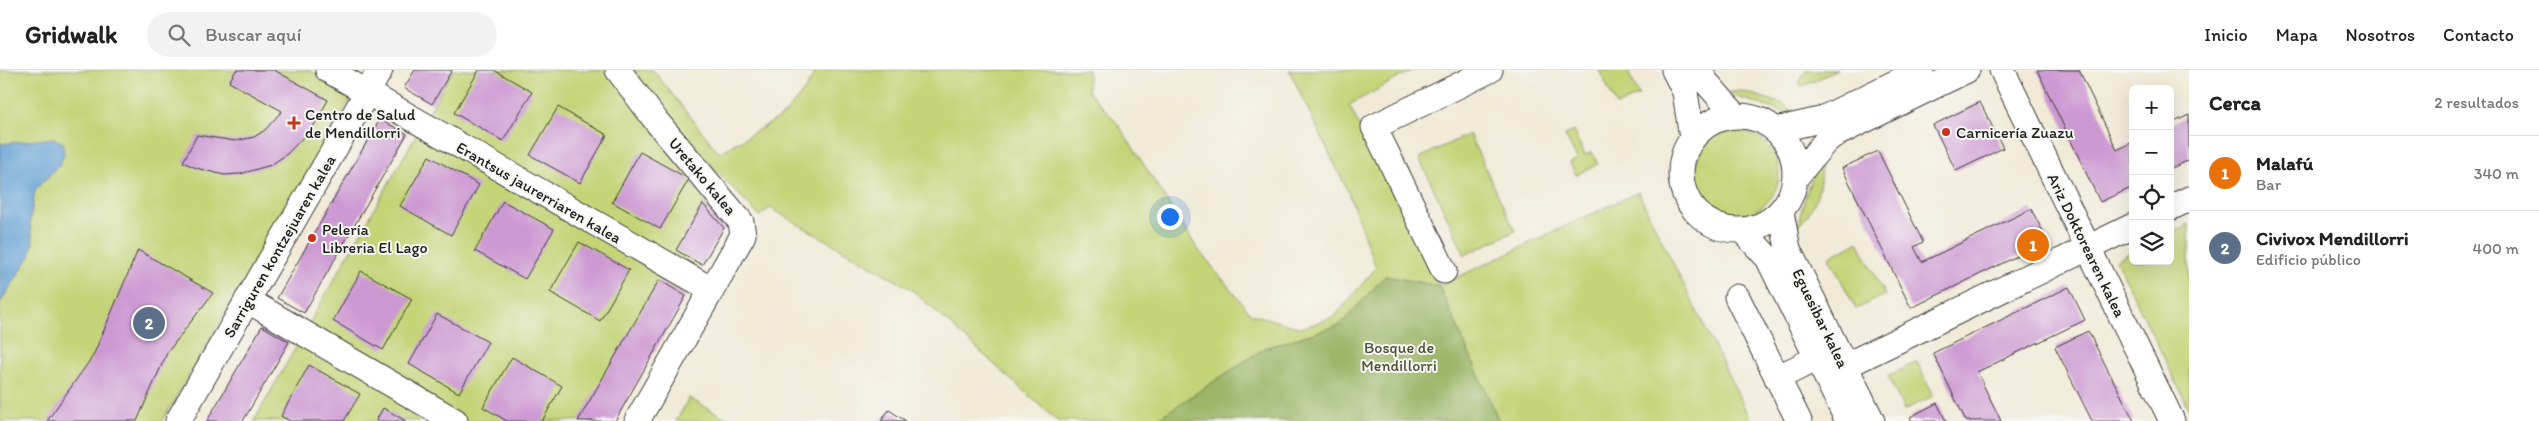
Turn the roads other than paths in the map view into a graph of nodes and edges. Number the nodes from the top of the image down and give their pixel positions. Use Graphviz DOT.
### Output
graph roads {
  1 [pos="328,70"];
  2 [pos="380,70"];
  3 [pos="618,70"];
  4 [pos="1490,70"];
  5 [pos="1674,70"];
  6 [pos="1700,70"];
  7 [pos="1921,70"];
  8 [pos="1967,70"];
  9 [pos="2002,70"];
  10 [pos="368,93"];
  11 [pos="1736,116"];
  12 [pos="1776,130"];
  13 [pos="1692,138"];
  14 [pos="1796,176"];
  15 [pos="2189,199"];
  16 [pos="2174,206"];
  17 [pos="1781,212"];
  18 [pos="2129,228"];
  19 [pos="1743,231"];
  20 [pos="2088,247"];
  21 [pos="1444,271"];
  22 [pos="712,290"];
  23 [pos="1737,297"];
  24 [pos="248,300"];
  25 [pos="1817,358"];
  26 [pos="1845,366"];
  27 [pos="1777,378"];
  28 [pos="178,421"];
  29 [pos="455,421"];
  30 [pos="637,421"];
  31 [pos="1799,421"];
  32 [pos="1848,421"];
  33 [pos="1872,421"];
  34 [pos="2172,421"];
  1 -- 10 [label="street, Erantsus jaurerriaren kalea"];
  2 -- 10 [label="street, Sarriguren kontzejuaren kalea"];
  3 -- 22 [label="street, Uretako kalea"];
  4 -- 21 [label="street"];
  5 -- 13 [label="street"];
  6 -- 11 [label="street"];
  7 -- 12 [label="street"];
  8 -- 14 [label="street"];
  9 -- 20 [label="street, Ariz Doktorearen kalea"];
  10 -- 22 [label="street, Erantsus jaurerriaren kalea"];
  10 -- 24 [label="street, Sarriguren kontzejuaren kalea"];
  11 -- 12 [label="street"];
  11 -- 13 [label="street"];
  12 -- 14 [label="street"];
  13 -- 19 [label="street"];
  14 -- 17 [label="street"];
  15 -- 16 [label="street"];
  17 -- 19 [label="street"];
  17 -- 26 [label="street, Eguesibar kalea"];
  18 -- 20 [label="street"];
  19 -- 25 [label="street, Eguesibar kalea"];
  20 -- 26 [label="street"];
  20 -- 34 [label="street, Ariz Doktorearen kalea"];
  22 -- 30 [label="street, Uretako kalea"];
  23 -- 27 [label="street"];
  24 -- 28 [label="street, Sarriguren kontzejuaren kalea"];
  24 -- 29 [label="street"];
  25 -- 27 [label="street"];
  25 -- 32 [label="street, Eguesibar kalea"];
  26 -- 33 [label="street, Eguesibar kalea"];
  27 -- 31 [label="street"];
}
